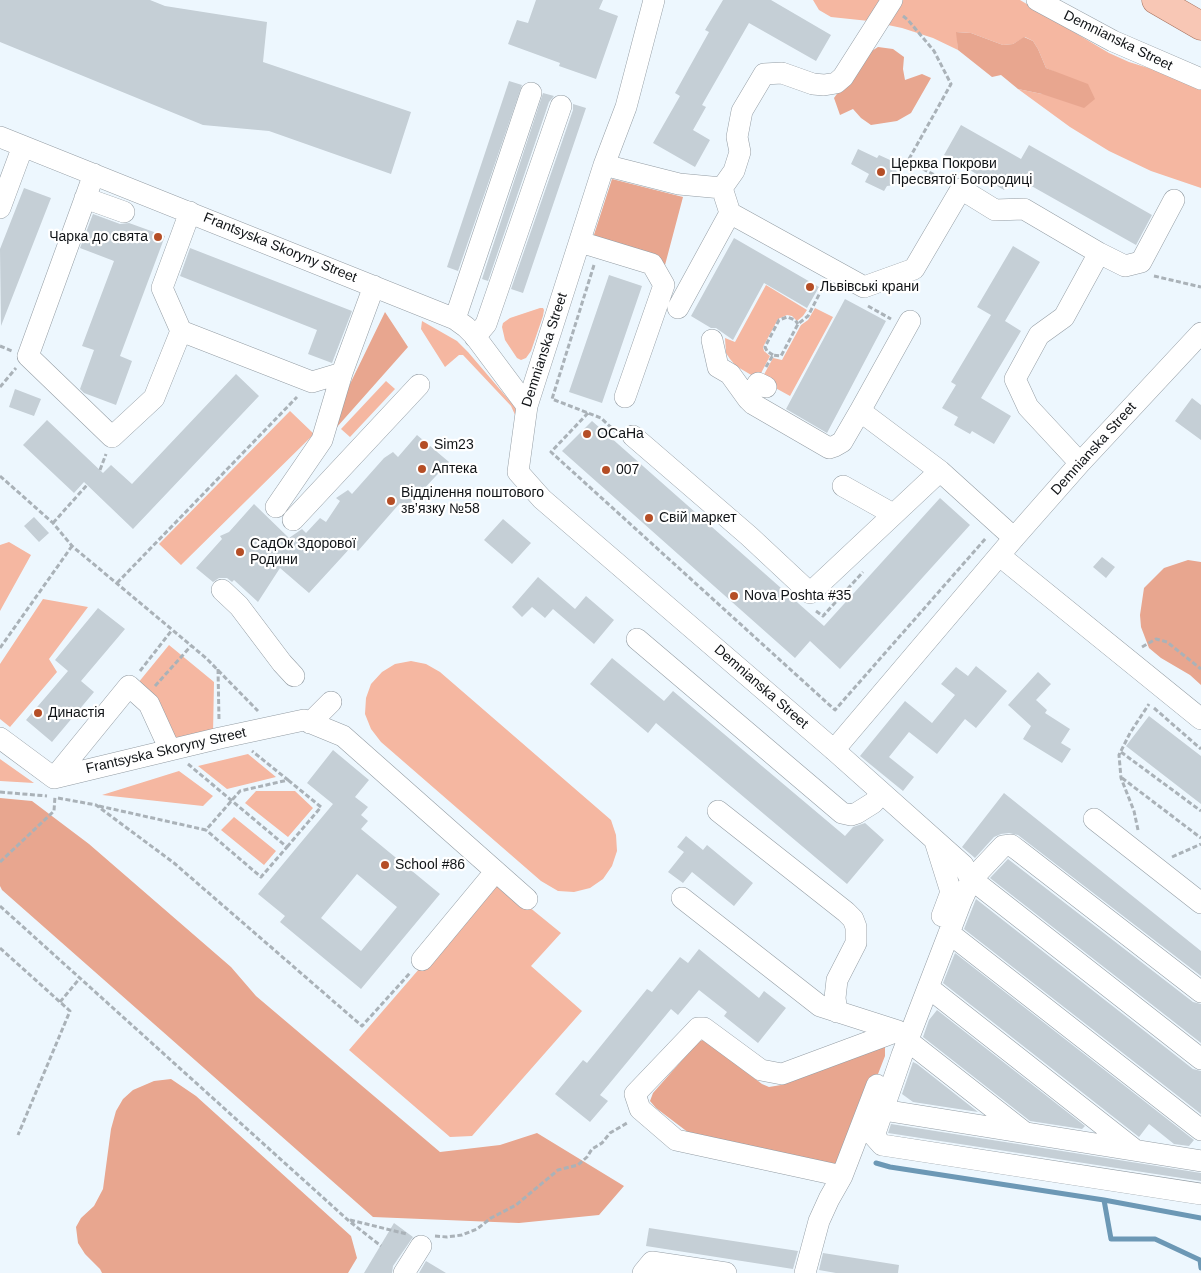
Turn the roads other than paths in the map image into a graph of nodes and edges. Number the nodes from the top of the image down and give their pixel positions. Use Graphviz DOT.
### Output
graph roads {
  1 [pos="654,0"];
  2 [pos="892,0"];
  3 [pos="1037,0"];
  4 [pos="1156,0"];
  5 [pos="1201,26"];
  6 [pos="1201,79"];
  7 [pos="531,93"];
  8 [pos="561,106"];
  9 [pos="0,137"];
  10 [pos="23,146"];
  11 [pos="604,165"];
  12 [pos="94,174"];
  13 [pos="722,188"];
  14 [pos="85,198"];
  15 [pos="1174,200"];
  16 [pos="0,208"];
  17 [pos="124,212"];
  18 [pos="190,212"];
  19 [pos="730,213"];
  20 [pos="590,245"];
  21 [pos="1099,253"];
  22 [pos="374,286"];
  23 [pos="678,308"];
  24 [pos="454,319"];
  25 [pos="910,321"];
  26 [pos="181,331"];
  27 [pos="1201,333"];
  28 [pos="475,337"];
  29 [pos="712,340"];
  30 [pos="342,373"];
  31 [pos="419,385"];
  32 [pos="625,397"];
  33 [pos="526,406"];
  34 [pos="860,411"];
  35 [pos="633,436"];
  36 [pos="1080,463"];
  37 [pos="940,471"];
  38 [pos="844,486"];
  39 [pos="276,507"];
  40 [pos="893,514"];
  41 [pos="293,520"];
  42 [pos="1014,538"];
  43 [pos="1000,556"];
  44 [pos="222,590"];
  45 [pos="637,638"];
  46 [pos="294,676"];
  47 [pos="331,702"];
  48 [pos="1201,719"];
  49 [pos="310,723"];
  50 [pos="0,738"];
  51 [pos="170,750"];
  52 [pos="834,750"];
  53 [pos="54,787"];
  54 [pos="882,793"];
  55 [pos="718,810"];
  56 [pos="1094,819"];
  57 [pos="935,841"];
  58 [pos="495,872"];
  59 [pos="971,879"];
  60 [pos="682,898"];
  61 [pos="527,899"];
  62 [pos="1201,903"];
  63 [pos="950,933"];
  64 [pos="422,960"];
  65 [pos="929,988"];
  66 [pos="1201,992"];
  67 [pos="837,1012"];
  68 [pos="903,1036"];
  69 [pos="1201,1059"];
  70 [pos="883,1110"];
  71 [pos="1201,1130"];
  72 [pos="1025,1133"];
  73 [pos="1136,1151"];
  74 [pos="1201,1161"];
  75 [pos="842,1176"];
  76 [pos="1201,1194"];
  77 [pos="421,1238"];
  78 [pos="404,1273"];
  79 [pos="644,1273"];
  80 [pos="726,1273"];
  81 [pos="805,1273"];
  1 -- 11 [label="street, Demnianska Street"];
  2 -- 13 [label="street"];
  3 -- 6 [label="street, Demnianska Street"];
  4 -- 5 [label="main road"];
  7 -- 24 [label="street"];
  8 -- 28 [label="street"];
  9 -- 10 [label="street, Frantsyska Skoryny Street"];
  10 -- 12 [label="street, Frantsyska Skoryny Street"];
  10 -- 16 [label="street"];
  11 -- 13 [label="street"];
  11 -- 20 [label="street, Demnianska Street"];
  12 -- 14 [label="street"];
  12 -- 18 [label="street, Frantsyska Skoryny Street"];
  13 -- 19 [label="street"];
  14 -- 17 [label="street"];
  14 -- 26 [label="street"];
  15 -- 21 [label="street"];
  18 -- 22 [label="street, Frantsyska Skoryny Street"];
  18 -- 26 [label="street"];
  19 -- 21 [label="street"];
  19 -- 23 [label="street"];
  20 -- 32 [label="street"];
  20 -- 33 [label="street, Demnianska Street"];
  21 -- 36 [label="street"];
  22 -- 24 [label="street, Frantsyska Skoryny Street"];
  22 -- 30 [label="street"];
  24 -- 28 [label="street, Frantsyska Skoryny Street"];
  25 -- 34 [label="street"];
  26 -- 30 [label="street"];
  27 -- 36 [label="street, Demnianska Street"];
  28 -- 33 [label="street, Frantsyska Skoryny Street"];
  29 -- 34 [label="street"];
  30 -- 39 [label="street"];
  31 -- 41 [label="street"];
  33 -- 52 [label="street, Demnianska Street"];
  34 -- 37 [label="street"];
  35 -- 40 [label="street"];
  36 -- 42 [label="street, Demnianska Street"];
  37 -- 40 [label="street"];
  37 -- 42 [label="street"];
  38 -- 40 [label="street"];
  42 -- 43 [label="street, Demnianska Street"];
  43 -- 48 [label="street"];
  43 -- 52 [label="street, Demnianska Street"];
  44 -- 46 [label="street"];
  45 -- 54 [label="street"];
  47 -- 49 [label="street"];
  49 -- 51 [label="street, Frantsyska Skoryny Street"];
  49 -- 58 [label="street, Frantsyska Skoryny Street"];
  50 -- 53 [label="street"];
  51 -- 53 [label="street, Frantsyska Skoryny Street"];
  51 -- 53 [label="street"];
  52 -- 54 [label="street, Demnianska Street"];
  54 -- 57 [label="street, Demnianska Street"];
  55 -- 67 [label="street"];
  56 -- 62 [label="street"];
  57 -- 59 [label="street, Demnianska Street"];
  57 -- 68 [label="street"];
  58 -- 61 [label="street"];
  58 -- 64 [label="street"];
  59 -- 63 [label="street"];
  59 -- 66 [label="street"];
  59 -- 69 [label="street, Demnianska Street"];
  60 -- 67 [label="street"];
  63 -- 65 [label="street"];
  63 -- 71 [label="street"];
  65 -- 68 [label="street"];
  65 -- 73 [label="street"];
  67 -- 68 [label="street"];
  68 -- 70 [label="street"];
  68 -- 72 [label="street"];
  68 -- 75 [label="street"];
  68 -- 75 [label="street"];
  70 -- 72 [label="street"];
  70 -- 76 [label="street"];
  72 -- 73 [label="street"];
  73 -- 74 [label="street"];
  75 -- 81 [label="street"];
  77 -- 78 [label="street"];
  79 -- 80 [label="street"];
}
